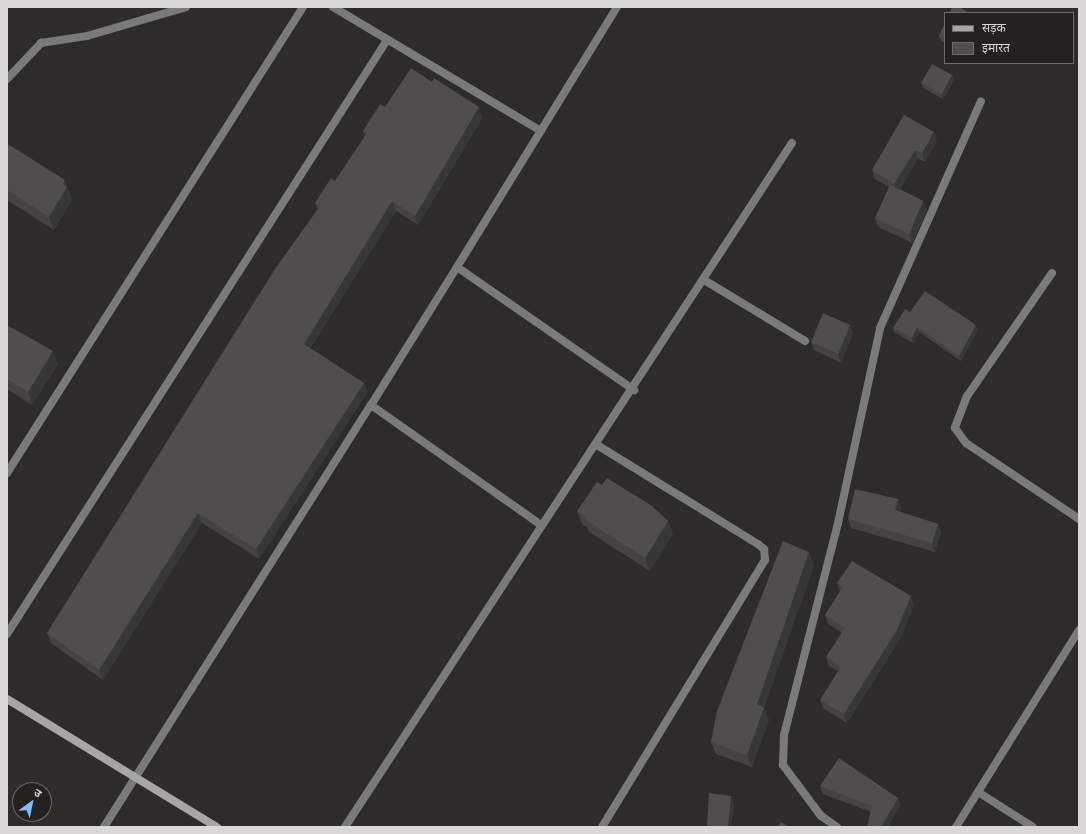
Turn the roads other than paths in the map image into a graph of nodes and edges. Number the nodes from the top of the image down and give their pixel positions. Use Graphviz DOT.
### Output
graph roads {
  1 [pos="186,7"];
  2 [pos="303,7"];
  3 [pos="333,7"];
  4 [pos="617,7"];
  5 [pos="386,40"];
  6 [pos="7,79"];
  7 [pos="981,101"];
  8 [pos="541,131"];
  9 [pos="792,143"];
  10 [pos="457,267"];
  11 [pos="1052,273"];
  12 [pos="704,280"];
  13 [pos="805,341"];
  14 [pos="634,390"];
  15 [pos="371,405"];
  16 [pos="597,445"];
  17 [pos="7,473"];
  18 [pos="1079,519"];
  19 [pos="541,525"];
  20 [pos="1079,630"];
  21 [pos="7,634"];
  22 [pos="7,699"];
  23 [pos="138,777"];
  24 [pos="978,792"];
  25 [pos="104,827"];
  26 [pos="217,827"];
  27 [pos="345,827"];
  28 [pos="602,827"];
  29 [pos="837,827"];
  30 [pos="956,827"];
  31 [pos="1033,827"];
  1 -- 6 [label="street"];
  2 -- 17 [label="street"];
  3 -- 5 [label="street"];
  4 -- 8 [label="street"];
  5 -- 8 [label="street"];
  5 -- 21 [label="street"];
  7 -- 29 [label="street"];
  8 -- 10 [label="street"];
  9 -- 12 [label="street"];
  10 -- 14 [label="street"];
  10 -- 15 [label="street"];
  11 -- 18 [label="street"];
  12 -- 13 [label="street"];
  12 -- 14 [label="street"];
  14 -- 16 [label="street"];
  15 -- 19 [label="street"];
  15 -- 23 [label="street"];
  16 -- 19 [label="street"];
  16 -- 28 [label="street"];
  19 -- 27 [label="street"];
  20 -- 24 [label="street"];
  22 -- 23 [label="street"];
  23 -- 25 [label="street"];
  23 -- 26 [label="street"];
  24 -- 30 [label="street"];
  24 -- 31 [label="street"];
}
